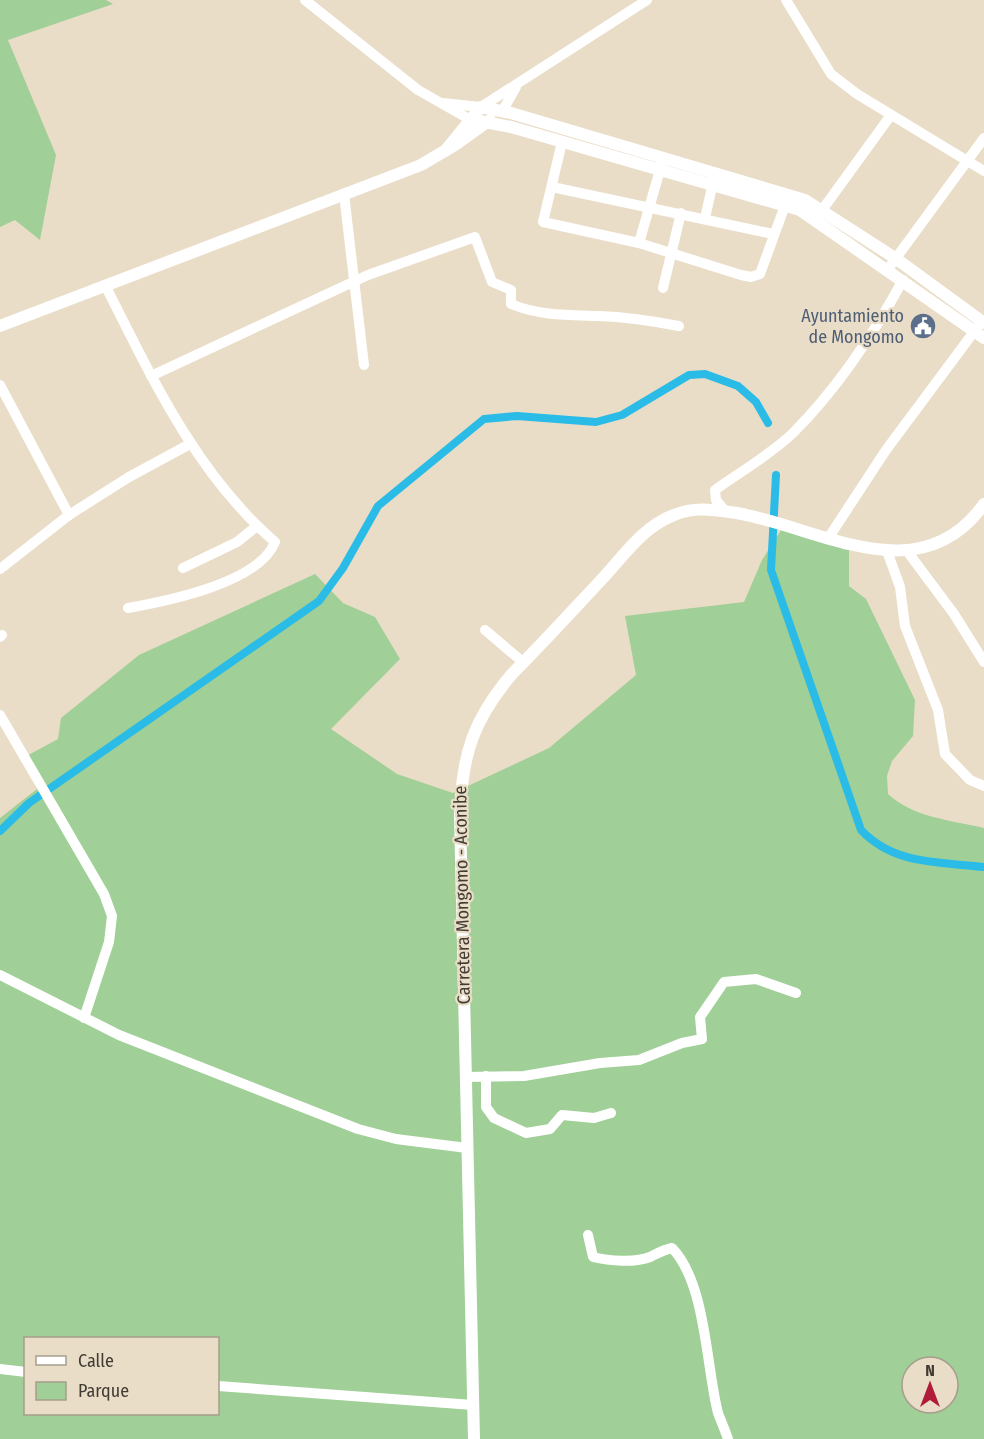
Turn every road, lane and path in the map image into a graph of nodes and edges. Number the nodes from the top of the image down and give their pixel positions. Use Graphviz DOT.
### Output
graph roads {
  1 [pos="305,0"];
  2 [pos="647,0"];
  3 [pos="786,0"];
  4 [pos="520,82"];
  5 [pos="442,103"];
  6 [pos="481,107"];
  7 [pos="503,110"];
  8 [pos="891,115"];
  9 [pos="469,119"];
  10 [pos="486,123"];
  11 [pos="984,138"];
  12 [pos="562,142"];
  13 [pos="445,152"];
  14 [pos="664,156"];
  15 [pos="968,160"];
  16 [pos="660,170"];
  17 [pos="984,171"];
  18 [pos="714,178"];
  19 [pos="552,187"];
  20 [pos="344,194"];
  21 [pos="787,199"];
  22 [pos="650,207"];
  23 [pos="681,213"];
  24 [pos="818,214"];
  25 [pos="705,218"];
  26 [pos="773,234"];
  27 [pos="639,243"];
  28 [pos="672,252"];
  29 [pos="895,258"];
  30 [pos="888,269"];
  31 [pos="903,280"];
  32 [pos="355,282"];
  33 [pos="105,285"];
  34 [pos="663,288"];
  35 [pos="0,326"];
  36 [pos="679,326"];
  37 [pos="982,326"];
  38 [pos="363,365"];
  39 [pos="151,376"];
  40 [pos="0,385"];
  41 [pos="190,444"];
  42 [pos="984,504"];
  43 [pos="725,511"];
  44 [pos="69,515"];
  45 [pos="257,526"];
  46 [pos="829,537"];
  47 [pos="887,551"];
  48 [pos="908,551"];
  49 [pos="183,568"];
  50 [pos="0,569"];
  51 [pos="128,608"];
  52 [pos="486,630"];
  53 [pos="984,662"];
  54 [pos="524,663"];
  55 [pos="0,715"];
  56 [pos="984,786"];
  57 [pos="0,975"];
  58 [pos="796,993"];
  59 [pos="84,1017"];
  60 [pos="486,1076"];
  61 [pos="465,1077"];
  62 [pos="611,1113"];
  63 [pos="467,1148"];
  64 [pos="588,1235"];
  65 [pos="0,1369"];
  66 [pos="24,1372"];
  67 [pos="219,1386"];
  68 [pos="473,1405"];
  69 [pos="474,1439"];
  70 [pos="728,1439"];
  1 -- 5 [label="street"];
  2 -- 4 [label="street"];
  3 -- 8 [label="street"];
  4 -- 6 [label="street"];
  4 -- 7 [label="street"];
  5 -- 6 [label="street"];
  5 -- 9 [label="street"];
  6 -- 7 [label="main road"];
  6 -- 9 [label="main road"];
  7 -- 10 [label="main road"];
  7 -- 14 [label="main road"];
  8 -- 15 [label="street"];
  8 -- 24 [label="street"];
  9 -- 10 [label="main road"];
  9 -- 13 [label="main road"];
  10 -- 12 [label="main road"];
  10 -- 13 [label="main road"];
  11 -- 15 [label="street"];
  12 -- 16 [label="main road"];
  12 -- 19 [label="street"];
  13 -- 20 [label="main road"];
  14 -- 16 [label="street"];
  14 -- 18 [label="main road"];
  15 -- 17 [label="street"];
  15 -- 29 [label="street"];
  16 -- 18 [label="main road"];
  16 -- 22 [label="street"];
  18 -- 21 [label="main road"];
  18 -- 25 [label="street"];
  19 -- 22 [label="street"];
  19 -- 27 [label="street"];
  20 -- 32 [label="street"];
  20 -- 33 [label="main road"];
  21 -- 24 [label="main road"];
  21 -- 26 [label="street"];
  22 -- 23 [label="street"];
  22 -- 27 [label="street"];
  23 -- 25 [label="street"];
  23 -- 28 [label="street"];
  24 -- 29 [label="main road"];
  24 -- 30 [label="main road"];
  25 -- 26 [label="street"];
  26 -- 28 [label="street"];
  27 -- 28 [label="street"];
  28 -- 34 [label="street"];
  29 -- 30 [label="street"];
  29 -- 37 [label="main road"];
  30 -- 31 [label="main road"];
  31 -- 37 [label="main road"];
  31 -- 43 [label="street"];
  32 -- 36 [label="street"];
  32 -- 38 [label="street"];
  32 -- 39 [label="street"];
  33 -- 35 [label="main road"];
  33 -- 39 [label="street"];
  37 -- 46 [label="street"];
  39 -- 41 [label="street"];
  40 -- 44 [label="street"];
  41 -- 44 [label="street"];
  41 -- 45 [label="street"];
  42 -- 48 [label="main road, Carretera Mongomo - Aconibe"];
  43 -- 46 [label="main road, Carretera Mongomo - Aconibe"];
  43 -- 54 [label="main road, Carretera Mongomo - Aconibe"];
  44 -- 50 [label="street"];
  45 -- 49 [label="street"];
  45 -- 51 [label="street"];
  46 -- 47 [label="main road, Carretera Mongomo - Aconibe"];
  47 -- 48 [label="main road, Carretera Mongomo - Aconibe"];
  47 -- 56 [label="street"];
  48 -- 53 [label="street"];
  52 -- 54 [label="street"];
  54 -- 61 [label="main road, Carretera Mongomo - Aconibe"];
  55 -- 59 [label="street"];
  57 -- 59 [label="street"];
  58 -- 60 [label="street"];
  59 -- 63 [label="street"];
  60 -- 61 [label="street"];
  60 -- 62 [label="street"];
  61 -- 63 [label="main road, Carretera Mongomo - Aconibe"];
  63 -- 68 [label="main road, Carretera Mongomo - Aconibe"];
  64 -- 70 [label="street"];
  65 -- 66 [label="street"];
  67 -- 68 [label="street"];
  68 -- 69 [label="main road, Carretera Mongomo - Aconibe"];
}
